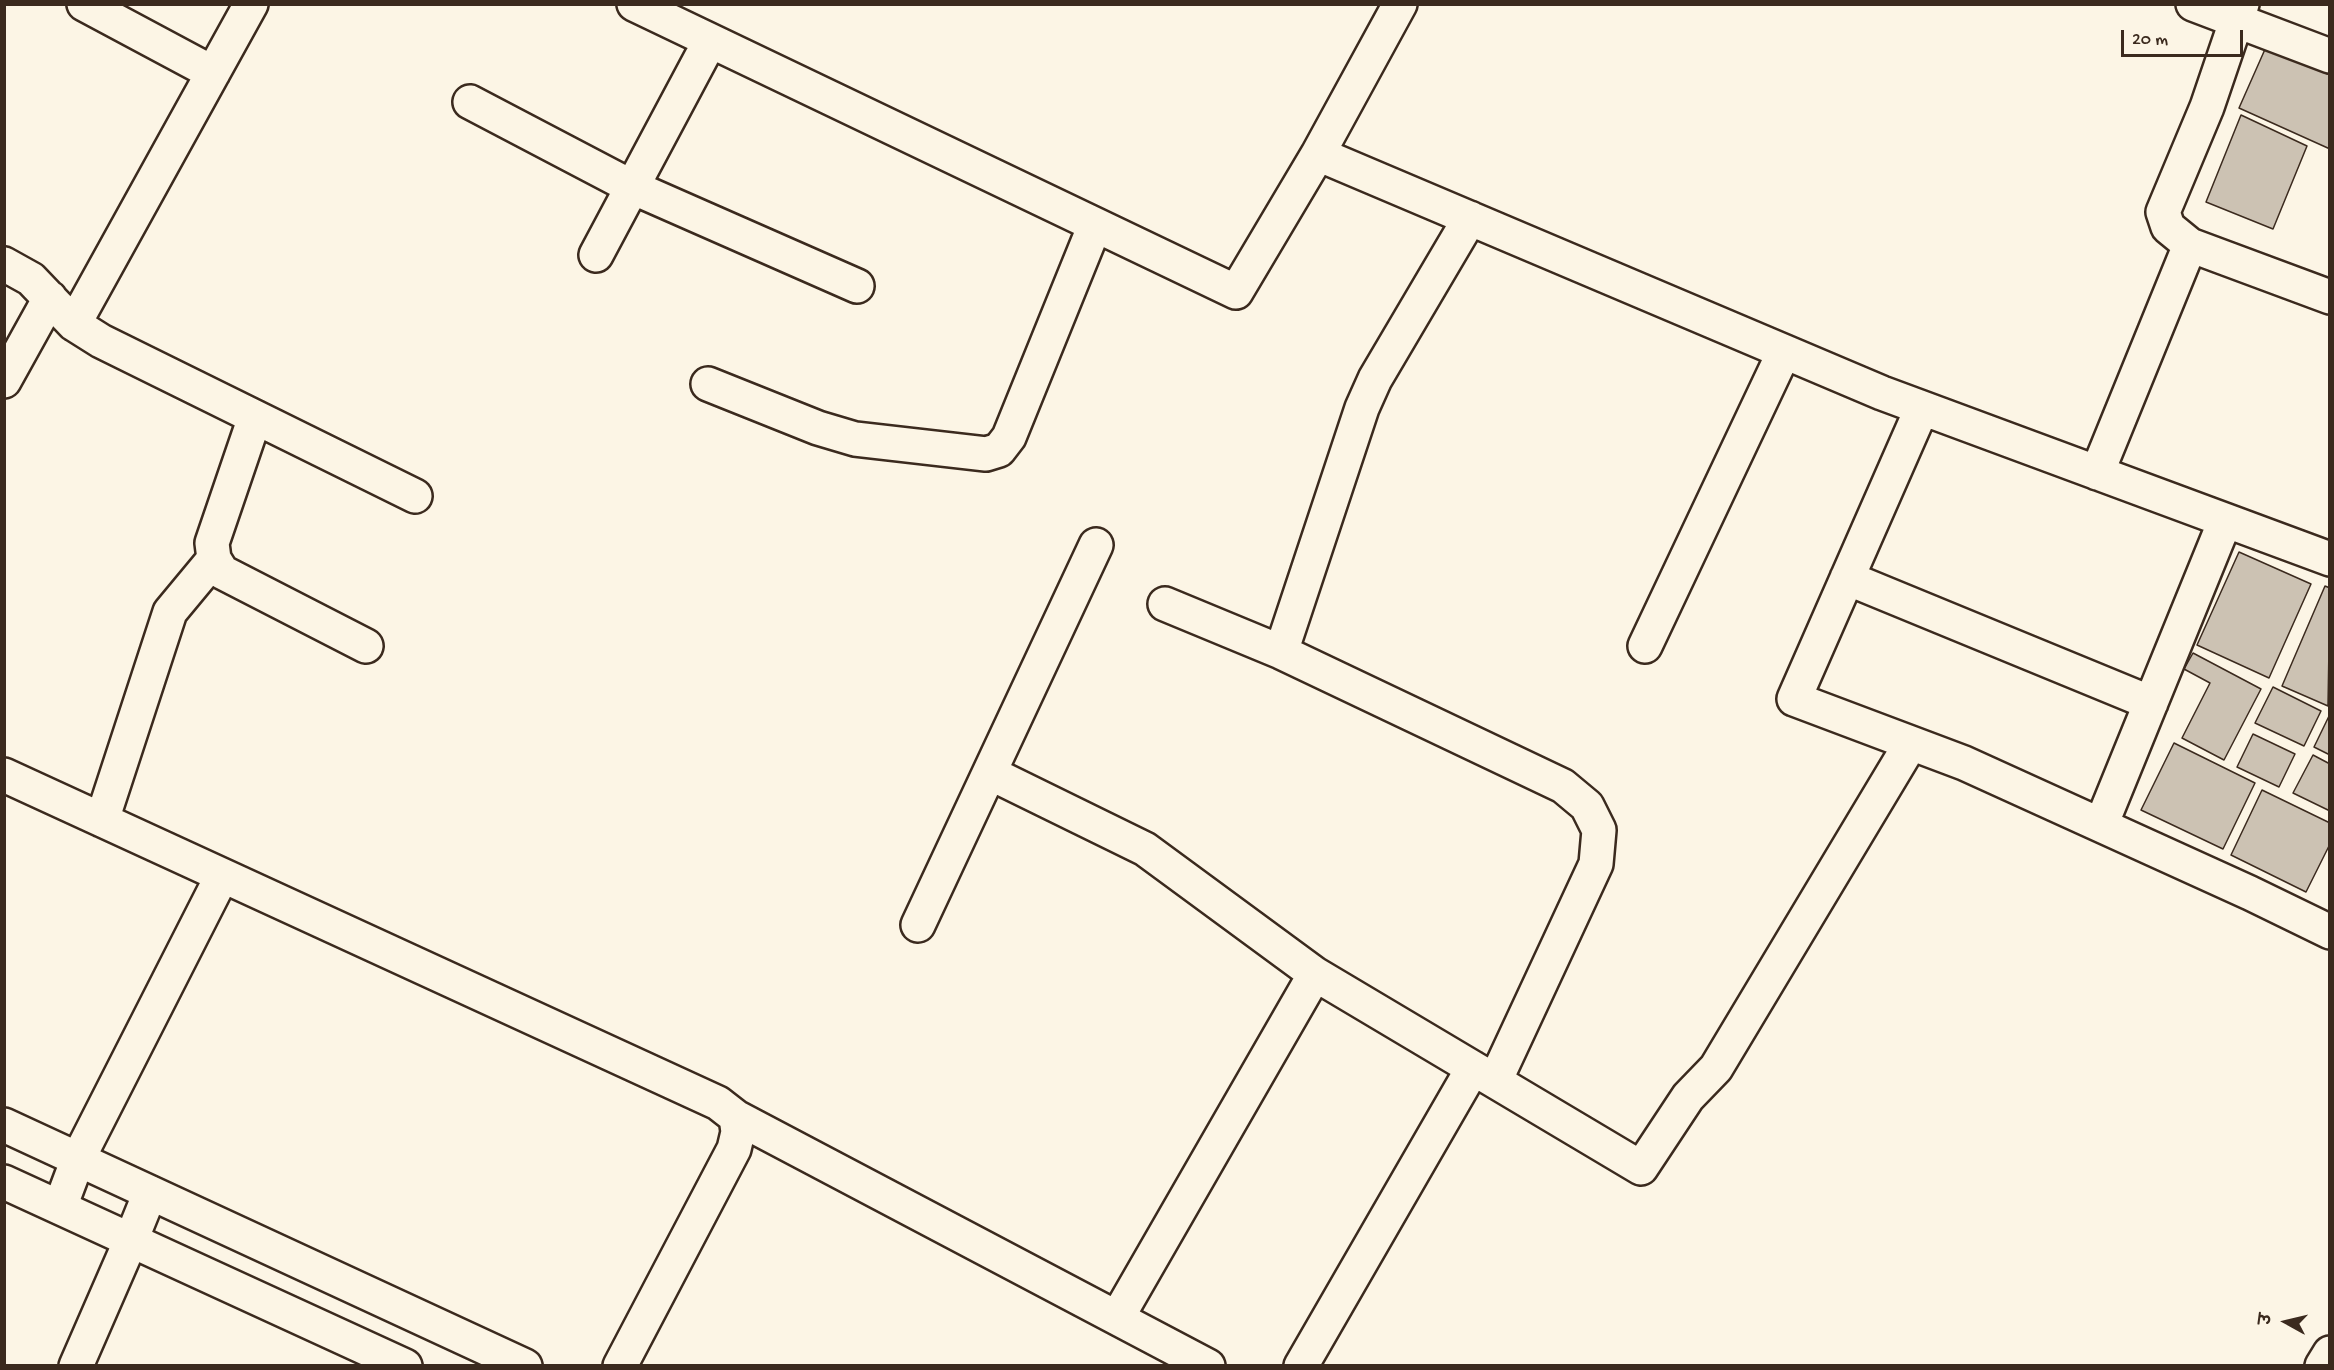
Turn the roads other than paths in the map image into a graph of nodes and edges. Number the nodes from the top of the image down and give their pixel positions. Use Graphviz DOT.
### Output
graph roads {
  1 [pos="84,4"];
  2 [pos="251,4"];
  3 [pos="1400,4"];
  4 [pos="2193,4"];
  5 [pos="645,7"];
  6 [pos="2239,12"];
  7 [pos="710,41"];
  8 [pos="2330,56"];
  9 [pos="213,73"];
  10 [pos="470,102"];
  11 [pos="1318,154"];
  12 [pos="632,187"];
  13 [pos="1470,218"];
  14 [pos="1095,225"];
  15 [pos="2190,245"];
  16 [pos="596,255"];
  17 [pos="4,264"];
  18 [pos="857,286"];
  19 [pos="2330,297"];
  20 [pos="50,298"];
  21 [pos="74,324"];
  22 [pos="1784,352"];
  23 [pos="4,381"];
  24 [pos="708,384"];
  25 [pos="1922,408"];
  26 [pos="255,417"];
  27 [pos="2097,473"];
  28 [pos="415,496"];
  29 [pos="2226,521"];
  30 [pos="1096,545"];
  31 [pos="213,559"];
  32 [pos="2330,559"];
  33 [pos="1848,578"];
  34 [pos="1165,604"];
  35 [pos="366,646"];
  36 [pos="1645,646"];
  37 [pos="1281,652"];
  38 [pos="2151,703"];
  39 [pos="1911,743"];
  40 [pos="990,773"];
  41 [pos="4,775"];
  42 [pos="102,820"];
  43 [pos="2101,825"];
  44 [pos="222,876"];
  45 [pos="918,925"];
  46 [pos="2330,932"];
  47 [pos="1315,974"];
  48 [pos="1484,1074"];
  49 [pos="736,1117"];
  50 [pos="4,1125"];
  51 [pos="78,1159"];
  52 [pos="4,1182"];
  53 [pos="150,1192"];
  54 [pos="60,1207"];
  55 [pos="131,1240"];
  56 [pos="1117,1318"];
  57 [pos="2330,1353"];
  58 [pos="76,1365"];
  59 [pos="405,1365"];
  60 [pos="525,1365"];
  61 [pos="620,1365"];
  62 [pos="1208,1365"];
  63 [pos="1301,1365"];
  64 [pos="2322,1365"];
  1 -- 9 [label="street"];
  2 -- 9 [label="street"];
  3 -- 11 [label="street"];
  4 -- 6 [label="street"];
  5 -- 7 [label="street"];
  6 -- 8 [label="street"];
  6 -- 15 [label="street"];
  7 -- 12 [label="street"];
  7 -- 14 [label="street"];
  9 -- 21 [label="street"];
  10 -- 12 [label="street"];
  11 -- 13 [label="street"];
  11 -- 14 [label="street"];
  12 -- 16 [label="street"];
  12 -- 18 [label="street"];
  13 -- 22 [label="street"];
  13 -- 37 [label="street"];
  14 -- 24 [label="street"];
  15 -- 19 [label="street"];
  15 -- 27 [label="street"];
  17 -- 20 [label="street"];
  20 -- 21 [label="street"];
  20 -- 23 [label="street"];
  21 -- 26 [label="street"];
  22 -- 25 [label="street"];
  22 -- 36 [label="street"];
  25 -- 27 [label="street"];
  25 -- 33 [label="street"];
  26 -- 28 [label="street"];
  26 -- 31 [label="street"];
  27 -- 29 [label="street"];
  29 -- 32 [label="street"];
  29 -- 38 [label="street"];
  30 -- 40 [label="street"];
  31 -- 35 [label="street"];
  31 -- 42 [label="street"];
  33 -- 38 [label="street"];
  33 -- 39 [label="street"];
  34 -- 37 [label="street"];
  37 -- 48 [label="street"];
  38 -- 43 [label="street"];
  39 -- 43 [label="street"];
  39 -- 48 [label="street"];
  40 -- 45 [label="street"];
  40 -- 47 [label="street"];
  41 -- 42 [label="street"];
  42 -- 44 [label="street"];
  43 -- 46 [label="street"];
  44 -- 49 [label="street"];
  44 -- 51 [label="street"];
  47 -- 48 [label="street"];
  47 -- 56 [label="street"];
  48 -- 63 [label="street"];
  49 -- 56 [label="street"];
  49 -- 61 [label="street"];
  50 -- 51 [label="street"];
  51 -- 53 [label="street"];
  51 -- 54 [label="street"];
  52 -- 54 [label="street"];
  53 -- 55 [label="street"];
  53 -- 60 [label="street"];
  54 -- 55 [label="street"];
  55 -- 58 [label="street"];
  55 -- 59 [label="street"];
  56 -- 62 [label="street"];
  57 -- 64 [label="street"];
}
